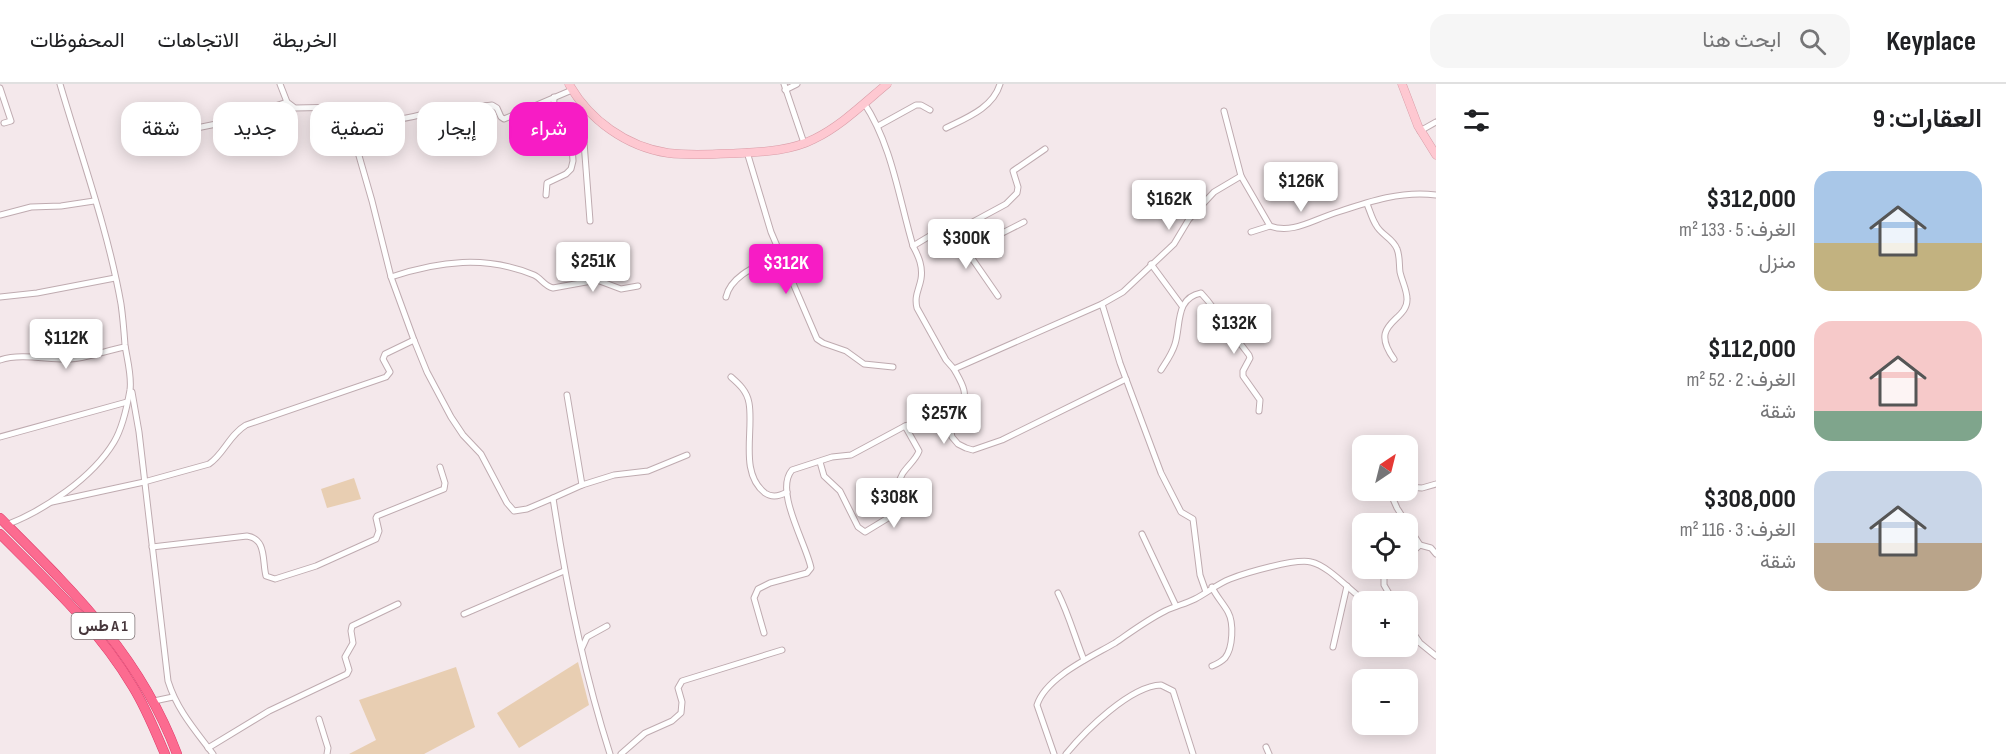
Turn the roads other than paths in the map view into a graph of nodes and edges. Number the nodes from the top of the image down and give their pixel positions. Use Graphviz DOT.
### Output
graph roads {
  1 [pos="60,84"];
  2 [pos="280,84"];
  3 [pos="797,84"];
  4 [pos="887,84"];
  5 [pos="1000,84"];
  6 [pos="1402,84"];
  7 [pos="571,87"];
  8 [pos="784,87"];
  9 [pos="0,88"];
  10 [pos="554,97"];
  11 [pos="287,102"];
  12 [pos="554,102"];
  13 [pos="864,103"];
  14 [pos="930,110"];
  15 [pos="1224,111"];
  16 [pos="405,119"];
  17 [pos="1436,122"];
  18 [pos="4,123"];
  19 [pos="878,126"];
  20 [pos="946,128"];
  21 [pos="1420,131"];
  22 [pos="804,143"];
  23 [pos="1045,148"];
  24 [pos="747,152"];
  25 [pos="1436,154"];
  26 [pos="359,156"];
  27 [pos="574,156"];
  28 [pos="585,156"];
  29 [pos="1241,176"];
  30 [pos="546,195"];
  31 [pos="1436,195"];
  32 [pos="94,201"];
  33 [pos="1367,204"];
  34 [pos="0,214"];
  35 [pos="590,221"];
  36 [pos="1024,222"];
  37 [pos="1270,226"];
  38 [pos="953,231"];
  39 [pos="1251,232"];
  40 [pos="913,246"];
  41 [pos="967,252"];
  42 [pos="781,254"];
  43 [pos="1151,264"];
  44 [pos="391,277"];
  45 [pos="115,278"];
  46 [pos="638,286"];
  47 [pos="998,296"];
  48 [pos="0,297"];
  49 [pos="726,297"];
  50 [pos="1102,303"];
  51 [pos="1182,306"];
  52 [pos="414,340"];
  53 [pos="125,347"];
  54 [pos="1395,359"];
  55 [pos="0,360"];
  56 [pos="893,367"];
  57 [pos="954,369"];
  58 [pos="1161,370"];
  59 [pos="730,377"];
  60 [pos="1126,380"];
  61 [pos="131,387"];
  62 [pos="567,394"];
  63 [pos="127,402"];
  64 [pos="1259,411"];
  65 [pos="947,413"];
  66 [pos="905,426"];
  67 [pos="0,437"];
  68 [pos="687,455"];
  69 [pos="820,462"];
  70 [pos="440,467"];
  71 [pos="144,482"];
  72 [pos="1436,484"];
  73 [pos="582,485"];
  74 [pos="1418,488"];
  75 [pos="787,492"];
  76 [pos="553,498"];
  77 [pos="1394,501"];
  78 [pos="47,504"];
  79 [pos="3,521"];
  80 [pos="0,534"];
  81 [pos="1142,534"];
  82 [pos="1420,545"];
  83 [pos="152,547"];
  84 [pos="1436,554"];
  85 [pos="564,571"];
  86 [pos="1347,586"];
  87 [pos="1212,587"];
  88 [pos="1353,591"];
  89 [pos="1206,592"];
  90 [pos="1058,593"];
  91 [pos="398,604"];
  92 [pos="1176,606"];
  93 [pos="464,614"];
  94 [pos="607,626"];
  95 [pos="764,633"];
  96 [pos="1418,640"];
  97 [pos="1333,647"];
  98 [pos="581,650"];
  99 [pos="782,650"];
  100 [pos="1436,656"];
  101 [pos="1084,660"];
  102 [pos="1212,666"];
  103 [pos="173,697"];
  104 [pos="154,700"];
  105 [pos="319,719"];
  106 [pos="1266,747"];
  107 [pos="208,748"];
  108 [pos="165,754"];
  109 [pos="177,754"];
  110 [pos="213,754"];
  111 [pos="327,754"];
  112 [pos="610,754"];
  113 [pos="621,754"];
  114 [pos="1054,754"];
  115 [pos="1066,754"];
  116 [pos="1193,754"];
  117 [pos="1269,754"];
  1 -- 32 [label="street"];
  2 -- 11 [label="street"];
  3 -- 8 [label="street"];
  4 -- 13 [label="street"];
  5 -- 20 [label="street"];
  6 -- 21 [label="street"];
  7 -- 10 [label="street"];
  7 -- 24 [label="street"];
  8 -- 22 [label="street"];
  9 -- 18 [label="street"];
  10 -- 12 [label="street"];
  10 -- 16 [label="street"];
  13 -- 19 [label="street"];
  13 -- 22 [label="street"];
  14 -- 19 [label="street"];
  15 -- 29 [label="street"];
  17 -- 21 [label="street"];
  19 -- 40 [label="street"];
  21 -- 25 [label="street"];
  22 -- 24 [label="street"];
  23 -- 38 [label="street"];
  24 -- 42 [label="street"];
  26 -- 44 [label="street"];
  27 -- 30 [label="street"];
  28 -- 35 [label="street"];
  29 -- 37 [label="street"];
  29 -- 43 [label="street"];
  31 -- 33 [label="street"];
  32 -- 34 [label="street"];
  32 -- 45 [label="street"];
  33 -- 37 [label="street"];
  33 -- 54 [label="street"];
  36 -- 41 [label="street"];
  37 -- 39 [label="street"];
  38 -- 40 [label="street"];
  38 -- 41 [label="street"];
  40 -- 57 [label="street"];
  41 -- 47 [label="street"];
  42 -- 49 [label="street"];
  42 -- 56 [label="street"];
  43 -- 50 [label="street"];
  43 -- 51 [label="street"];
  44 -- 46 [label="street"];
  44 -- 52 [label="street"];
  45 -- 48 [label="street"];
  45 -- 53 [label="street"];
  50 -- 57 [label="street"];
  50 -- 60 [label="street"];
  51 -- 58 [label="street"];
  51 -- 64 [label="street"];
  52 -- 71 [label="street"];
  52 -- 76 [label="street"];
  53 -- 55 [label="street"];
  53 -- 61 [label="street"];
  57 -- 65 [label="street"];
  59 -- 75 [label="street"];
  60 -- 65 [label="street"];
  60 -- 89 [label="street"];
  61 -- 63 [label="street"];
  61 -- 71 [label="street"];
  62 -- 73 [label="street"];
  63 -- 67 [label="street"];
  63 -- 78 [label="street"];
  65 -- 66 [label="street"];
  66 -- 69 [label="street"];
  66 -- 69 [label="street"];
  68 -- 73 [label="street"];
  69 -- 75 [label="street"];
  70 -- 83 [label="street"];
  71 -- 78 [label="street"];
  71 -- 83 [label="street"];
  72 -- 74 [label="street"];
  73 -- 76 [label="street"];
  75 -- 95 [label="street"];
  76 -- 85 [label="street"];
  77 -- 82 [label="street"];
  78 -- 79 [label="street"];
  79 -- 104 [label="highway, طس A 1"];
  80 -- 108 [label="highway, طس A 1"];
  81 -- 92 [label="street"];
  82 -- 84 [label="street"];
  83 -- 103 [label="street"];
  85 -- 93 [label="street"];
  85 -- 98 [label="street"];
  86 -- 87 [label="street"];
  86 -- 88 [label="street"];
  86 -- 97 [label="street"];
  87 -- 89 [label="street"];
  87 -- 102 [label="street"];
  89 -- 92 [label="street"];
  90 -- 101 [label="street"];
  91 -- 107 [label="street"];
  92 -- 101 [label="street"];
  94 -- 98 [label="street"];
  96 -- 100 [label="street"];
  98 -- 112 [label="street"];
  99 -- 113 [label="street"];
  101 -- 114 [label="street"];
  103 -- 104 [label="street"];
  103 -- 107 [label="street"];
  104 -- 109 [label="highway, طس A 1"];
  105 -- 111 [label="street"];
  106 -- 117 [label="street"];
  107 -- 110 [label="street"];
  115 -- 116 [label="street"];
}
